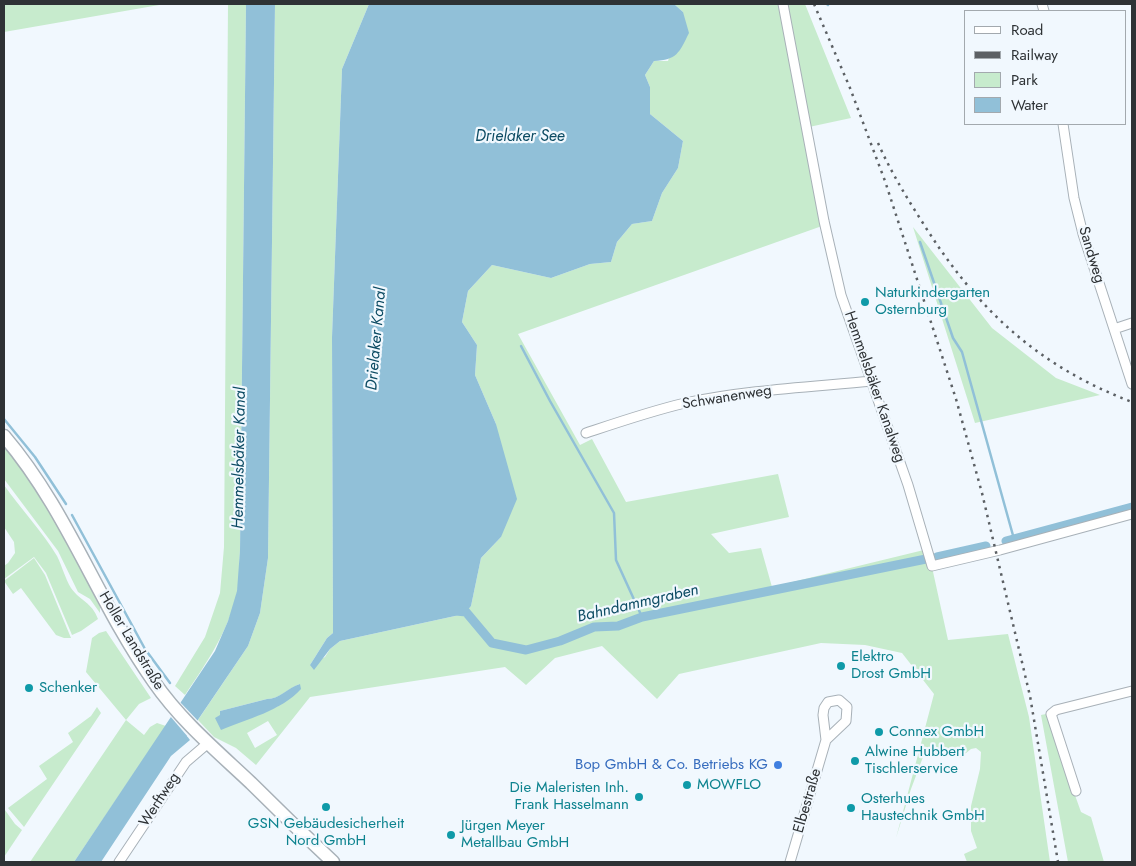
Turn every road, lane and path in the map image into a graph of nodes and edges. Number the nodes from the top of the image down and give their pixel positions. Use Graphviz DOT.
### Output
graph roads {
  1 [pos="782,4"];
  2 [pos="1063,125"];
  3 [pos="1132,323"];
  4 [pos="1114,329"];
  5 [pos="872,381"];
  6 [pos="1132,384"];
  7 [pos="586,433"];
  8 [pos="4,436"];
  9 [pos="1132,514"];
  10 [pos="1132,690"];
  11 [pos="826,740"];
  12 [pos="207,744"];
  13 [pos="1076,791"];
  14 [pos="118,862"];
  15 [pos="333,862"];
  16 [pos="790,862"];
  1 -- 5 [label="street, Hemmelsbäker Kanalweg"];
  2 -- 4 [label="street, Sandweg"];
  3 -- 4 [label="street"];
  4 -- 6 [label="street, Sandweg"];
  5 -- 7 [label="street, Schwanenweg"];
  5 -- 9 [label="street, Hemmelsbäker Kanalweg"];
  8 -- 12 [label="main road, Holler Landstraße"];
  10 -- 13 [label="street"];
  11 -- 16 [label="street, Elbestraße"];
  12 -- 14 [label="street, Werftweg"];
  12 -- 15 [label="main road, Holler Landstraße"];
}
